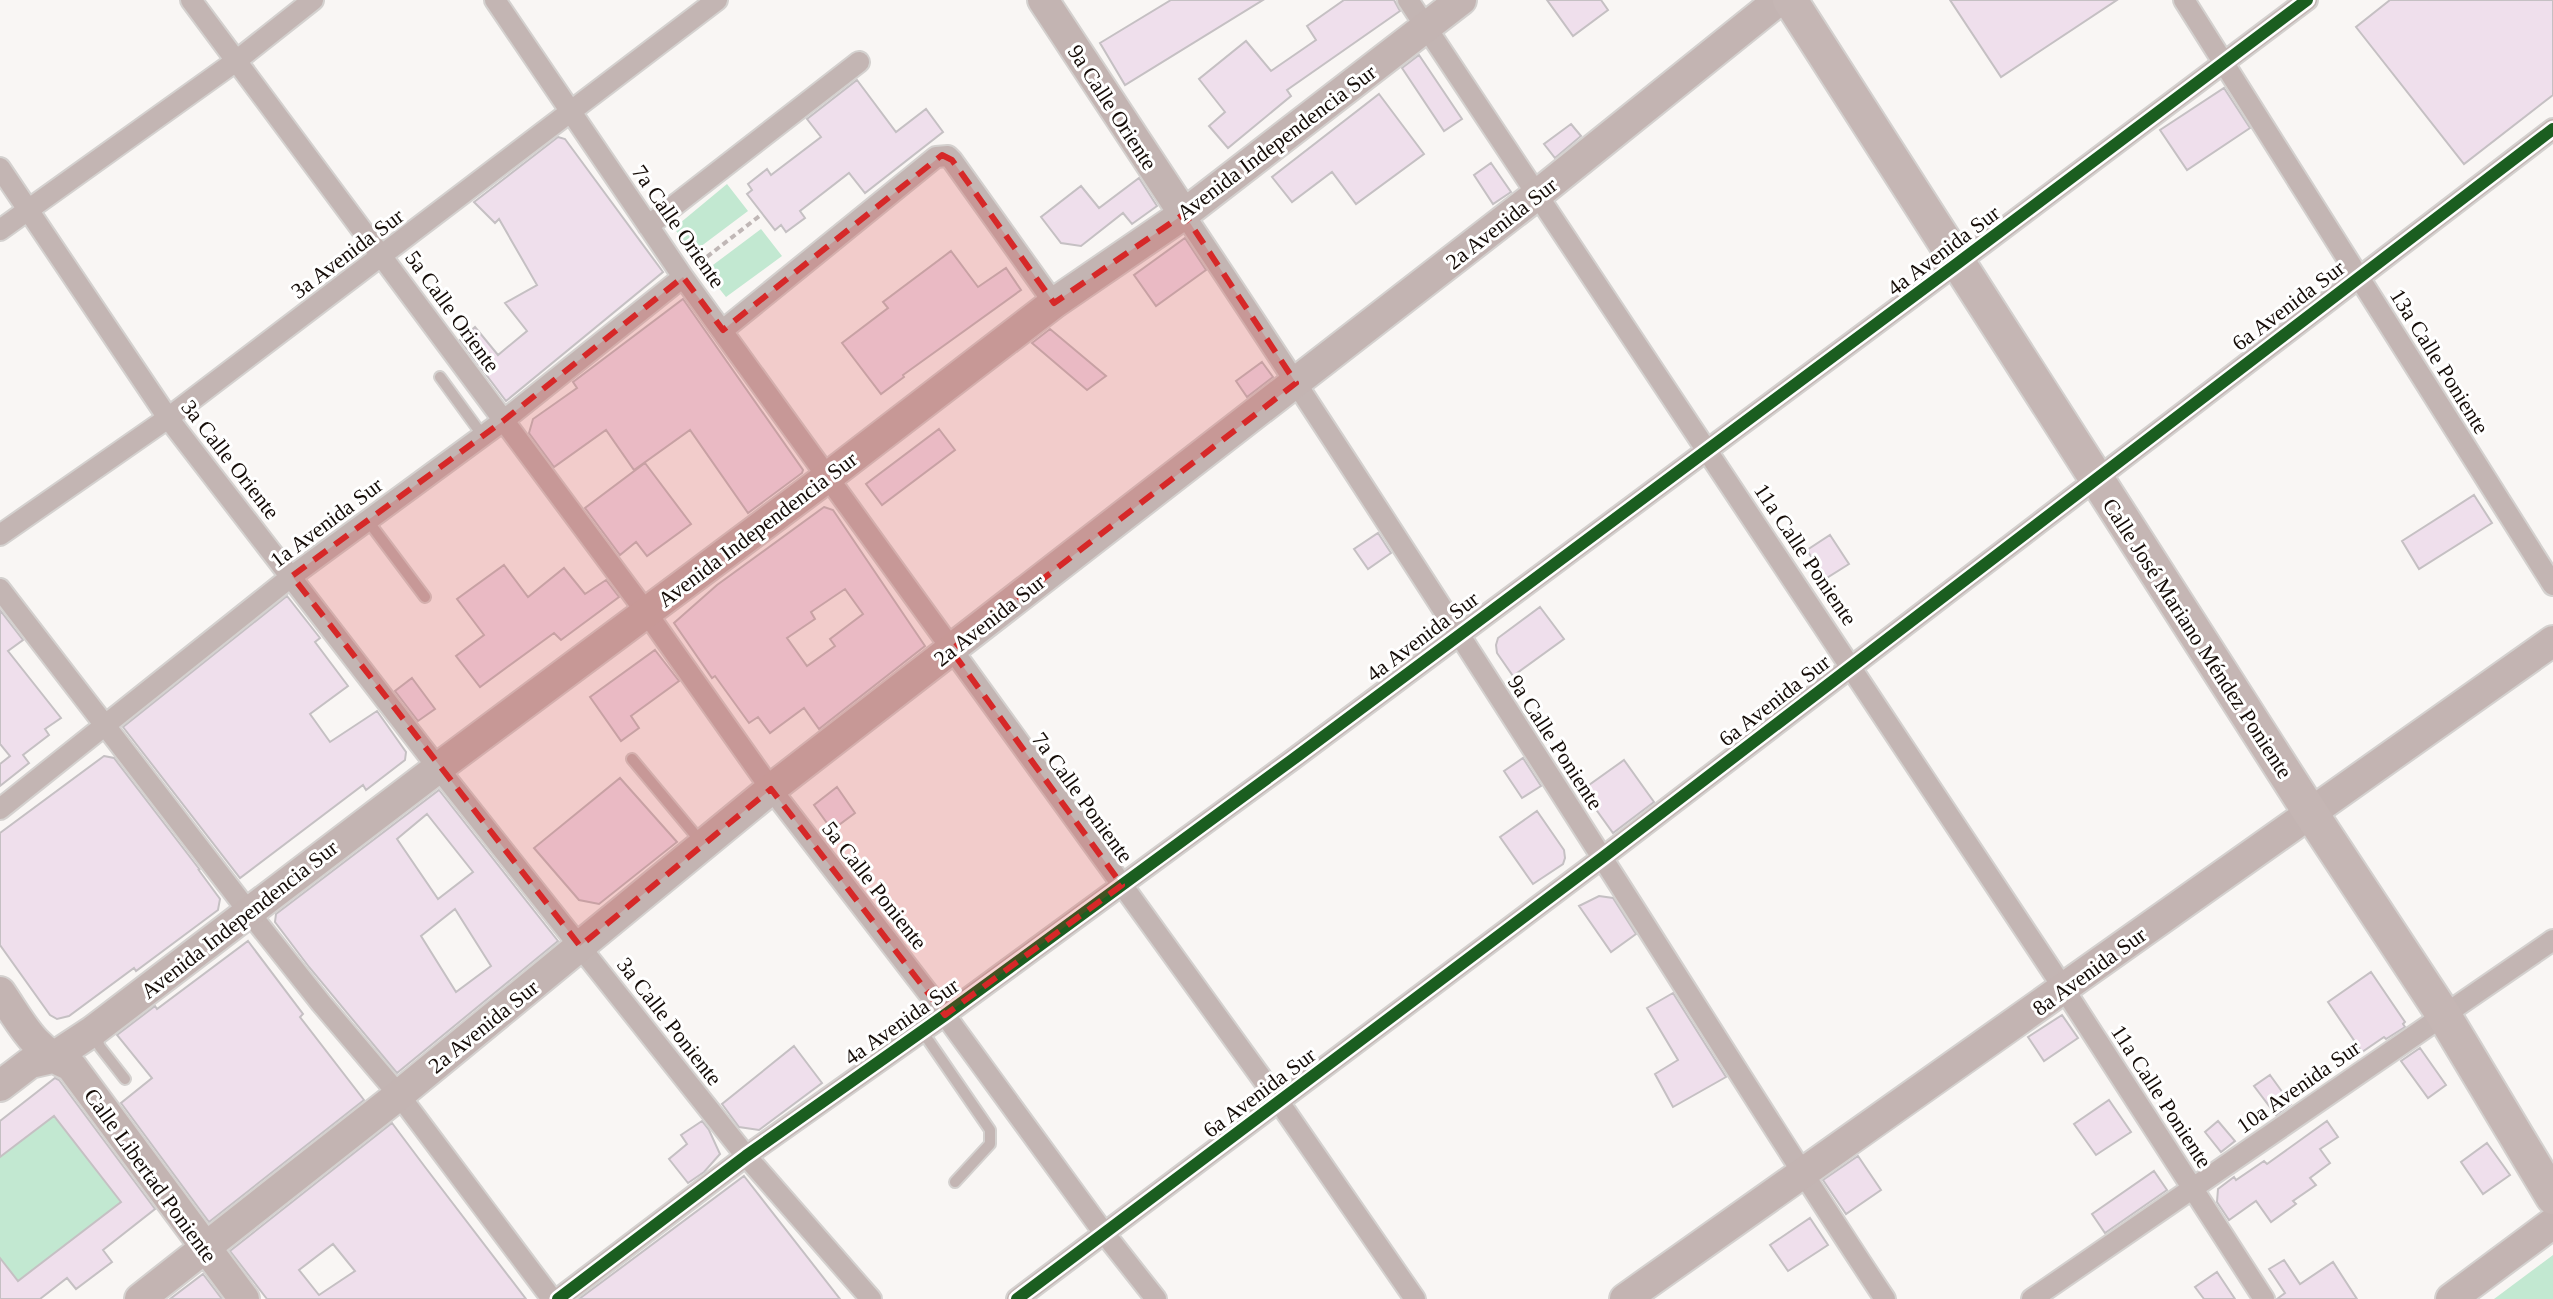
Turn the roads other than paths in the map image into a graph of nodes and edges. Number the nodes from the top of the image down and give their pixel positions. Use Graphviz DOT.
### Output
graph roads {
  1 [pos="191,0"];
  2 [pos="313,0"];
  3 [pos="495,0"];
  4 [pos="717,0"];
  5 [pos="1043,0"];
  6 [pos="1408,0"];
  7 [pos="1461,0"];
  8 [pos="1779,0"];
  9 [pos="1790,0"];
  10 [pos="2184,0"];
  11 [pos="2307,0"];
  12 [pos="1425,27"];
  13 [pos="236,61"];
  14 [pos="859,62"];
  15 [pos="2224,64"];
  16 [pos="571,110"];
  17 [pos="2553,129"];
  18 [pos="0,168"];
  19 [pos="1538,194"];
  20 [pos="28,209"];
  21 [pos="1184,214"];
  22 [pos="648,226"];
  23 [pos="0,230"];
  24 [pos="383,256"];
  25 [pos="1958,263"];
  26 [pos="691,270"];
  27 [pos="2358,277"];
  28 [pos="1054,303"];
  29 [pos="723,330"];
  30 [pos="440,377"];
  31 [pos="1296,383"];
  32 [pos="168,418"];
  33 [pos="503,421"];
  34 [pos="483,436"];
  35 [pos="1708,450"];
  36 [pos="829,476"];
  37 [pos="2095,478"];
  38 [pos="368,521"];
  39 [pos="0,535"];
  40 [pos="292,576"];
  41 [pos="2553,585"];
  42 [pos="0,589"];
  43 [pos="425,597"];
  44 [pos="646,612"];
  45 [pos="1458,634"];
  46 [pos="2553,641"];
  47 [pos="951,650"];
  48 [pos="1851,666"];
  49 [pos="106,725"];
  50 [pos="632,759"];
  51 [pos="438,768"];
  52 [pos="771,789"];
  53 [pos="0,809"];
  54 [pos="2310,812"];
  55 [pos="703,845"];
  56 [pos="1602,858"];
  57 [pos="1122,885"];
  58 [pos="248,911"];
  59 [pos="2553,940"];
  60 [pos="580,946"];
  61 [pos="2064,989"];
  62 [pos="0,992"];
  63 [pos="2443,1014"];
  64 [pos="945,1015"];
  65 [pos="93,1031"];
  66 [pos="922,1031"];
  67 [pos="52,1058"];
  68 [pos="125,1079"];
  69 [pos="0,1086"];
  70 [pos="399,1095"];
  71 [pos="1279,1102"];
  72 [pos="746,1156"];
  73 [pos="1802,1174"];
  74 [pos="955,1182"];
  75 [pos="2193,1188"];
  76 [pos="2553,1197"];
  77 [pos="2553,1223"];
  78 [pos="1104,1233"];
  79 [pos="205,1248"];
  80 [pos="140,1299"];
  81 [pos="244,1299"];
  82 [pos="555,1299"];
  83 [pos="871,1299"];
  84 [pos="1017,1299"];
  85 [pos="1156,1299"];
  86 [pos="1415,1299"];
  87 [pos="1625,1299"];
  88 [pos="1885,1299"];
  89 [pos="2032,1299"];
  90 [pos="2264,1299"];
  91 [pos="2451,1299"];
  1 -- 13 [label="street, 5a Calle Oriente"];
  2 -- 13 [label="street"];
  3 -- 16 [label="street, 7a Calle Oriente"];
  4 -- 16 [label="street, 3a Avenida Sur"];
  5 -- 21 [label="main road, 9a Calle Oriente"];
  6 -- 12 [label="street, 11a Calle Poniente"];
  7 -- 12 [label="main road, Avenida Independencia Sur"];
  8 -- 19 [label="main road, 2a Avenida Sur"];
  9 -- 25 [label="main road, Calle José Mariano Méndez Poniente"];
  10 -- 15 [label="street, 13a Calle Poniente"];
  11 -- 15 [label="street, 4a Avenida Sur"];
  12 -- 19 [label="street, 11a Calle Poniente"];
  12 -- 21 [label="main road, Avenida Independencia Sur"];
  13 -- 20 [label="street"];
  13 -- 24 [label="street, 5a Calle Oriente"];
  14 -- 22 [label="street"];
  15 -- 25 [label="street, 4a Avenida Sur"];
  15 -- 27 [label="street, 13a Calle Poniente"];
  16 -- 22 [label="street, 7a Calle Oriente"];
  16 -- 24 [label="street, 3a Avenida Sur"];
  17 -- 27 [label="street, 6a Avenida Sur"];
  18 -- 20 [label="street, 3a Calle Oriente"];
  19 -- 31 [label="main road, 2a Avenida Sur"];
  19 -- 35 [label="street, 11a Calle Poniente"];
  20 -- 23 [label="street"];
  20 -- 32 [label="street, 3a Calle Oriente"];
  21 -- 28 [label="main road, Avenida Independencia Sur"];
  21 -- 31 [label="street, 9a Calle Poniente"];
  22 -- 26 [label="street, 7a Calle Oriente"];
  24 -- 32 [label="street, 3a Avenida Sur"];
  24 -- 33 [label="street, 5a Calle Oriente"];
  25 -- 35 [label="street, 4a Avenida Sur"];
  25 -- 37 [label="main road, Calle José Mariano Méndez Poniente"];
  26 -- 29 [label="street, 7a Calle Oriente"];
  26 -- 33 [label="street, 1a Avenida Sur"];
  27 -- 37 [label="street, 6a Avenida Sur"];
  27 -- 41 [label="street, 13a Calle Poniente"];
  28 -- 29 [label="street"];
  28 -- 36 [label="main road, Avenida Independencia Sur"];
  29 -- 36 [label="street, 7a Calle Oriente"];
  30 -- 34 [label="lane"];
  31 -- 45 [label="street, 9a Calle Poniente"];
  31 -- 47 [label="main road, 2a Avenida Sur"];
  32 -- 39 [label="street, 3a Avenida Sur"];
  32 -- 40 [label="street, 3a Calle Oriente"];
  33 -- 34 [label="street, 1a Avenida Sur"];
  33 -- 44 [label="street, 5a Calle Oriente"];
  34 -- 38 [label="street, 1a Avenida Sur"];
  35 -- 45 [label="street, 4a Avenida Sur"];
  35 -- 48 [label="street, 11a Calle Poniente"];
  36 -- 44 [label="main road, Avenida Independencia Sur"];
  36 -- 47 [label="street, 7a Calle Poniente"];
  37 -- 48 [label="street, 6a Avenida Sur"];
  37 -- 54 [label="main road, Calle José Mariano Méndez Poniente"];
  38 -- 40 [label="street, 1a Avenida Sur"];
  38 -- 43 [label="lane"];
  40 -- 49 [label="street, 1a Avenida Sur"];
  40 -- 51 [label="street, 3a Calle Oriente"];
  42 -- 49 [label="street"];
  44 -- 51 [label="main road, Avenida Independencia Sur"];
  44 -- 52 [label="street, 5a Calle Poniente"];
  45 -- 56 [label="street, 9a Calle Poniente"];
  45 -- 57 [label="street, 4a Avenida Sur"];
  46 -- 54 [label="main road, 8a Avenida Sur"];
  47 -- 52 [label="main road, 2a Avenida Sur"];
  47 -- 57 [label="street, 7a Calle Poniente"];
  48 -- 56 [label="street, 6a Avenida Sur"];
  48 -- 61 [label="street, 11a Calle Poniente"];
  49 -- 53 [label="street, 1a Avenida Sur"];
  49 -- 58 [label="street"];
  50 -- 55 [label="lane"];
  51 -- 58 [label="main road, Avenida Independencia Sur"];
  51 -- 60 [label="street, 3a Calle Poniente"];
  52 -- 55 [label="main road, 2a Avenida Sur"];
  52 -- 64 [label="street, 5a Calle Poniente"];
  54 -- 61 [label="main road, 8a Avenida Sur"];
  54 -- 63 [label="main road, Calle José Mariano Méndez Poniente"];
  55 -- 60 [label="main road, 2a Avenida Sur"];
  56 -- 71 [label="street, 6a Avenida Sur"];
  56 -- 73 [label="street, 9a Calle Poniente"];
  57 -- 64 [label="street, 4a Avenida Sur"];
  57 -- 71 [label="street, 7a Calle Poniente"];
  58 -- 65 [label="main road, Avenida Independencia Sur"];
  58 -- 70 [label="street"];
  59 -- 63 [label="street, 10a Avenida Sur"];
  60 -- 70 [label="main road, 2a Avenida Sur"];
  60 -- 72 [label="street, 3a Calle Poniente"];
  61 -- 73 [label="main road, 8a Avenida Sur"];
  61 -- 75 [label="street, 11a Calle Poniente"];
  62 -- 67 [label="main road, Calle Libertad Poniente"];
  63 -- 75 [label="street, 10a Avenida Sur"];
  63 -- 76 [label="main road, Calle José Mariano Méndez Poniente"];
  64 -- 66 [label="street, 4a Avenida Sur"];
  64 -- 78 [label="street, 5a Calle Poniente"];
  65 -- 67 [label="main road, Avenida Independencia Sur"];
  65 -- 68 [label="lane"];
  66 -- 72 [label="street, 4a Avenida Sur"];
  66 -- 74 [label="lane"];
  67 -- 69 [label="main road, Avenida Independencia Sur"];
  67 -- 79 [label="main road, Calle Libertad Poniente"];
  70 -- 79 [label="main road, 2a Avenida Sur"];
  70 -- 82 [label="street"];
  71 -- 78 [label="street, 6a Avenida Sur"];
  71 -- 86 [label="street, 7a Calle Poniente"];
  72 -- 82 [label="street, 4a Avenida Sur"];
  72 -- 83 [label="street, 3a Calle Poniente"];
  73 -- 87 [label="main road, 8a Avenida Sur"];
  73 -- 88 [label="street, 9a Calle Poniente"];
  75 -- 89 [label="street, 10a Avenida Sur"];
  75 -- 90 [label="street, 11a Calle Poniente"];
  77 -- 91 [label="main road"];
  78 -- 84 [label="street, 6a Avenida Sur"];
  78 -- 85 [label="street, 5a Calle Poniente"];
  79 -- 80 [label="main road, 2a Avenida Sur"];
  79 -- 81 [label="main road, Calle Libertad Poniente"];
}
